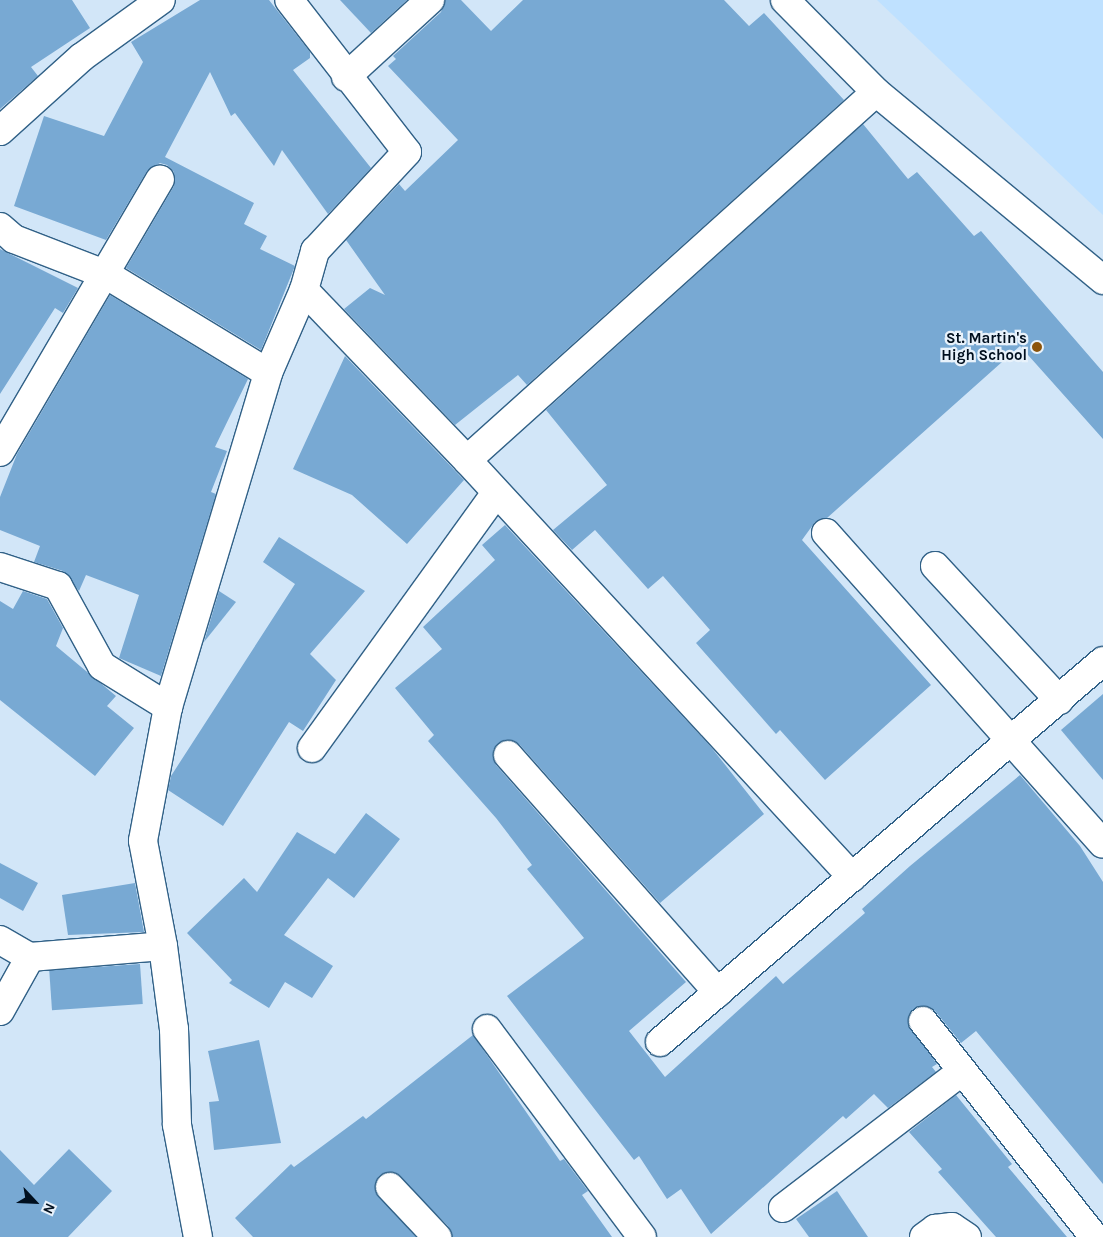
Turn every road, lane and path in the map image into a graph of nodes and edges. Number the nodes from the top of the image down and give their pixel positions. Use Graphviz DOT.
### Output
graph roads {
  1 [pos="161,0"];
  2 [pos="289,0"];
  3 [pos="430,0"];
  4 [pos="785,0"];
  5 [pos="346,77"];
  6 [pos="876,92"];
  7 [pos="0,131"];
  8 [pos="160,179"];
  9 [pos="0,227"];
  10 [pos="107,275"];
  11 [pos="1103,280"];
  12 [pos="304,290"];
  13 [pos="268,372"];
  14 [pos="0,452"];
  15 [pos="468,460"];
  16 [pos="496,493"];
  17 [pos="826,532"];
  18 [pos="935,566"];
  19 [pos="0,567"];
  20 [pos="1103,662"];
  21 [pos="1058,700"];
  22 [pos="168,707"];
  23 [pos="1014,738"];
  24 [pos="312,748"];
  25 [pos="508,755"];
  26 [pos="1103,844"];
  27 [pos="852,877"];
  28 [pos="0,940"];
  29 [pos="164,946"];
  30 [pos="30,957"];
  31 [pos="718,992"];
  32 [pos="0,1011"];
  33 [pos="923,1022"];
  34 [pos="486,1029"];
  35 [pos="660,1042"];
  36 [pos="962,1071"];
  37 [pos="390,1186"];
  38 [pos="783,1208"];
  39 [pos="640,1236"];
  40 [pos="198,1237"];
  41 [pos="437,1237"];
  42 [pos="924,1237"];
  43 [pos="967,1237"];
  44 [pos="1094,1237"];
  1 -- 7 [label="street"];
  2 -- 5 [label="street"];
  3 -- 5 [label="street"];
  4 -- 6 [label="street"];
  5 -- 12 [label="street"];
  6 -- 11 [label="street"];
  6 -- 15 [label="street"];
  8 -- 10 [label="street"];
  9 -- 10 [label="street"];
  10 -- 13 [label="street"];
  10 -- 14 [label="street"];
  12 -- 13 [label="street"];
  12 -- 15 [label="street"];
  13 -- 22 [label="street"];
  15 -- 16 [label="street"];
  16 -- 24 [label="street"];
  16 -- 27 [label="street"];
  17 -- 23 [label="street"];
  18 -- 21 [label="street"];
  19 -- 22 [label="street"];
  20 -- 21 [label="street"];
  21 -- 23 [label="street"];
  22 -- 29 [label="street"];
  23 -- 26 [label="street"];
  23 -- 27 [label="street"];
  25 -- 31 [label="street"];
  27 -- 31 [label="street"];
  28 -- 30 [label="street"];
  29 -- 30 [label="street"];
  29 -- 40 [label="street"];
  30 -- 32 [label="street"];
  31 -- 35 [label="street"];
  33 -- 36 [label="street"];
  34 -- 39 [label="street"];
  36 -- 38 [label="street"];
  36 -- 44 [label="street"];
  37 -- 41 [label="street"];
  42 -- 43 [label="street"];
}
